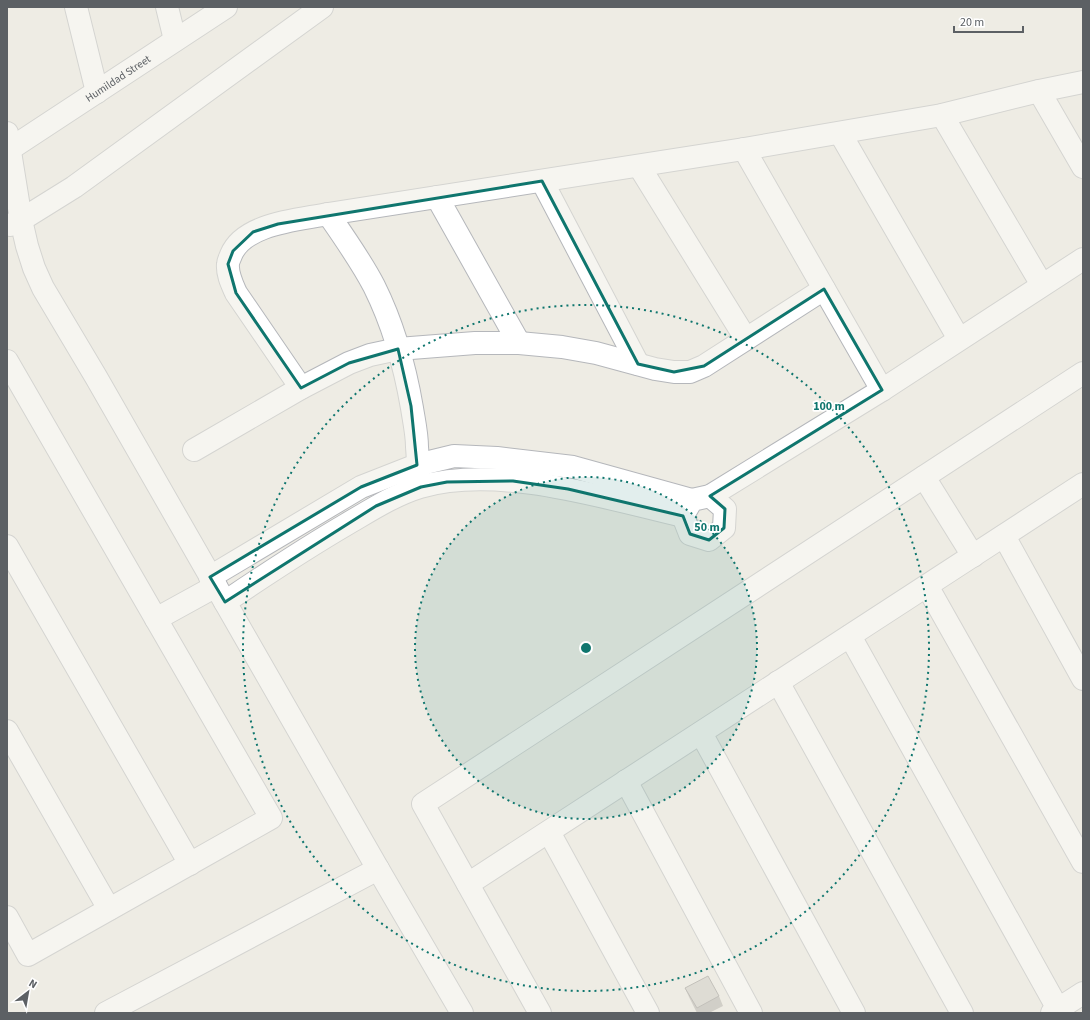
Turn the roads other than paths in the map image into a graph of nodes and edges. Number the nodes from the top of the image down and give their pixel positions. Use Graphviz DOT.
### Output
graph roads {
  1 [pos="76,7"];
  2 [pos="167,7"];
  3 [pos="226,7"];
  4 [pos="322,7"];
  5 [pos="175,40"];
  6 [pos="1083,82"];
  7 [pos="1039,91"];
  8 [pos="97,92"];
  9 [pos="942,115"];
  10 [pos="840,133"];
  11 [pos="9,141"];
  12 [pos="744,149"];
  13 [pos="639,166"];
  14 [pos="1083,167"];
  15 [pos="542,180"];
  16 [pos="438,197"];
  17 [pos="328,214"];
  18 [pos="14,223"];
  19 [pos="1083,259"];
  20 [pos="1042,285"];
  21 [pos="824,289"];
  22 [pos="746,339"];
  23 [pos="960,339"];
  24 [pos="519,343"];
  25 [pos="398,350"];
  26 [pos="7,361"];
  27 [pos="638,364"];
  28 [pos="1083,373"];
  29 [pos="301,388"];
  30 [pos="882,390"];
  31 [pos="194,450"];
  32 [pos="417,465"];
  33 [pos="924,477"];
  34 [pos="1083,484"];
  35 [pos="421,487"];
  36 [pos="695,504"];
  37 [pos="1004,536"];
  38 [pos="7,546"];
  39 [pos="973,556"];
  40 [pos="927,586"];
  41 [pos="217,588"];
  42 [pos="156,619"];
  43 [pos="850,636"];
  44 [pos="1083,679"];
  45 [pos="778,682"];
  46 [pos="7,732"];
  47 [pos="701,732"];
  48 [pos="626,781"];
  49 [pos="549,832"];
  50 [pos="1083,862"];
  51 [pos="190,864"];
  52 [pos="378,869"];
  53 [pos="468,884"];
  54 [pos="109,909"];
  55 [pos="7,917"];
  56 [pos="1083,993"];
  57 [pos="1055,1011"];
  58 [pos="106,1013"];
  59 [pos="462,1013"];
  60 [pos="540,1013"];
  61 [pos="648,1013"];
  62 [pos="751,1013"];
  63 [pos="854,1013"];
  64 [pos="962,1013"];
  1 -- 8 [label="street"];
  2 -- 5 [label="street"];
  3 -- 5 [label="street, Humildad Street"];
  4 -- 18 [label="street"];
  5 -- 8 [label="street, Humildad Street"];
  6 -- 7 [label="street"];
  7 -- 9 [label="street"];
  7 -- 14 [label="street"];
  8 -- 11 [label="street, Humildad Street"];
  9 -- 10 [label="street"];
  9 -- 20 [label="street"];
  10 -- 12 [label="street"];
  10 -- 23 [label="street"];
  11 -- 18 [label="street"];
  12 -- 13 [label="street"];
  12 -- 21 [label="street"];
  13 -- 15 [label="street"];
  13 -- 22 [label="street"];
  15 -- 16 [label="street"];
  15 -- 27 [label="street"];
  16 -- 17 [label="street"];
  16 -- 24 [label="street"];
  17 -- 25 [label="street"];
  17 -- 29 [label="street"];
  18 -- 41 [label="street"];
  19 -- 20 [label="street"];
  20 -- 23 [label="street"];
  21 -- 22 [label="street"];
  21 -- 30 [label="street"];
  22 -- 27 [label="street"];
  23 -- 30 [label="street"];
  24 -- 25 [label="street"];
  24 -- 27 [label="street"];
  25 -- 29 [label="street"];
  25 -- 32 [label="street"];
  26 -- 42 [label="street"];
  28 -- 33 [label="street"];
  29 -- 31 [label="street"];
  30 -- 36 [label="street"];
  32 -- 35 [label="street"];
  32 -- 36 [label="street"];
  32 -- 41 [label="street"];
  33 -- 39 [label="street"];
  33 -- 53 [label="street"];
  34 -- 37 [label="street"];
  35 -- 36 [label="street"];
  35 -- 41 [label="street"];
  37 -- 39 [label="street"];
  37 -- 44 [label="street"];
  38 -- 51 [label="street"];
  39 -- 40 [label="street"];
  40 -- 43 [label="street"];
  40 -- 50 [label="street"];
  41 -- 42 [label="street"];
  41 -- 52 [label="street"];
  42 -- 51 [label="street"];
  43 -- 45 [label="street"];
  43 -- 57 [label="street"];
  45 -- 47 [label="street"];
  45 -- 64 [label="street"];
  46 -- 54 [label="street"];
  47 -- 48 [label="street"];
  47 -- 63 [label="street"];
  48 -- 49 [label="street"];
  48 -- 62 [label="street"];
  49 -- 53 [label="street"];
  49 -- 61 [label="street"];
  51 -- 54 [label="street"];
  52 -- 58 [label="street"];
  52 -- 59 [label="street"];
  53 -- 60 [label="street"];
  54 -- 55 [label="street"];
  56 -- 57 [label="street"];
}
